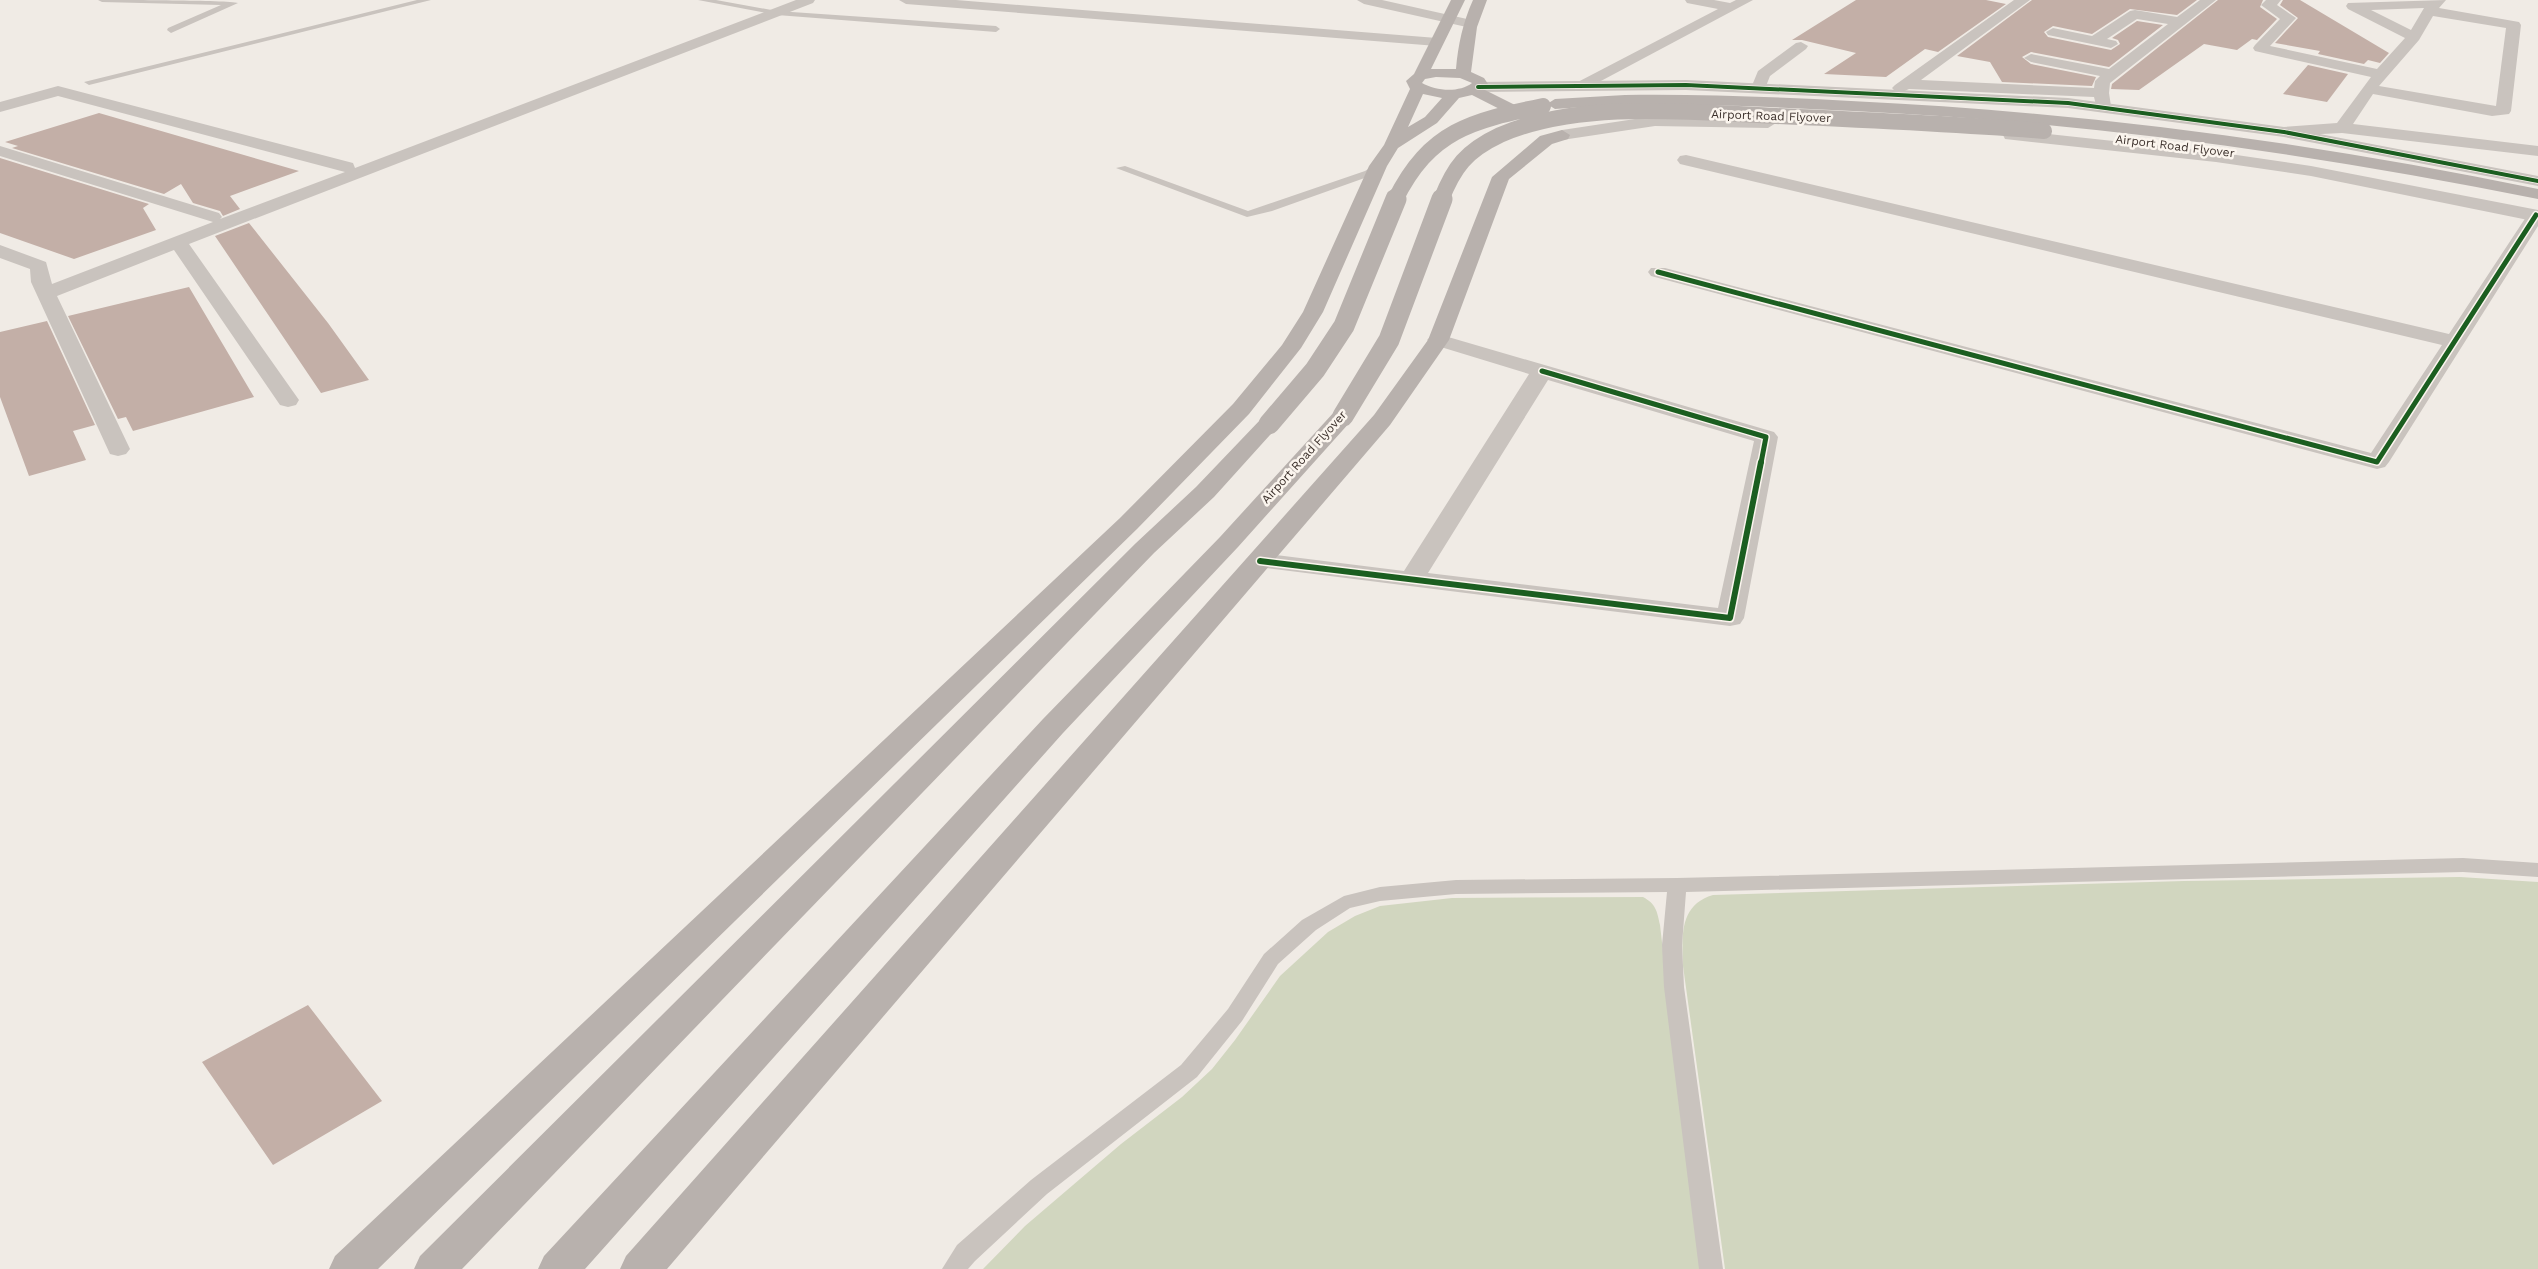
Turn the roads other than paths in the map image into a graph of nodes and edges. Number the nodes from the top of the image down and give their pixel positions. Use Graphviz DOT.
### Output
graph roads {
  1 [pos="102,0"];
  2 [pos="245,0"];
  3 [pos="427,0"];
  4 [pos="702,0"];
  5 [pos="808,0"];
  6 [pos="906,0"];
  7 [pos="980,0"];
  8 [pos="1364,0"];
  9 [pos="1458,0"];
  10 [pos="1480,0"];
  11 [pos="1692,0"];
  12 [pos="1746,0"];
  13 [pos="2023,0"];
  14 [pos="2210,0"];
  15 [pos="2274,0"];
  16 [pos="234,3"];
  17 [pos="2435,5"];
  18 [pos="775,7"];
  19 [pos="1729,8"];
  20 [pos="1448,20"];
  21 [pos="2180,22"];
  22 [pos="1470,24"];
  23 [pos="171,30"];
  24 [pos="996,30"];
  25 [pos="2052,32"];
  26 [pos="2414,37"];
  27 [pos="1439,38"];
  28 [pos="2094,41"];
  29 [pos="1801,46"];
  30 [pos="2142,51"];
  31 [pos="2031,58"];
  32 [pos="2112,74"];
  33 [pos="2380,74"];
  34 [pos="89,82"];
  35 [pos="1419,82"];
  36 [pos="1468,86"];
  37 [pos="1579,86"];
  38 [pos="1759,88"];
  39 [pos="1900,89"];
  40 [pos="2369,89"];
  41 [pos="2102,100"];
  42 [pos="0,107"];
  43 [pos="2342,128"];
  44 [pos="2284,132"];
  45 [pos="1554,137"];
  46 [pos="1392,145"];
  47 [pos="0,151"];
  48 [pos="2538,151"];
  49 [pos="1686,160"];
  50 [pos="1378,166"];
  51 [pos="347,167"];
  52 [pos="1121,168"];
  53 [pos="2538,180"];
  54 [pos="2538,194"];
  55 [pos="2537,213"];
  56 [pos="213,217"];
  57 [pos="178,242"];
  58 [pos="0,251"];
  59 [pos="1658,272"];
  60 [pos="43,288"];
  61 [pos="1438,340"];
  62 [pos="2454,342"];
  63 [pos="1542,372"];
  64 [pos="288,400"];
  65 [pos="118,450"];
  66 [pos="1171,482"];
  67 [pos="1205,492"];
  68 [pos="1228,542"];
  69 [pos="1263,556"];
  70 [pos="1412,578"];
  71 [pos="2538,870"];
  72 [pos="1677,885"];
  73 [pos="350,1269"];
  74 [pos="434,1269"];
  75 [pos="559,1269"];
  76 [pos="641,1269"];
  77 [pos="954,1269"];
  78 [pos="1711,1269"];
  1 -- 16 [label="lane"];
  2 -- 16 [label="lane"];
  3 -- 34 [label="lane"];
  4 -- 18 [label="lane"];
  5 -- 18 [label="street"];
  6 -- 27 [label="street"];
  7 -- 27 [label="street"];
  8 -- 20 [label="street"];
  9 -- 20 [label="main road"];
  10 -- 22 [label="main road"];
  11 -- 19 [label="street"];
  12 -- 19 [label="street"];
  13 -- 39 [label="street"];
  14 -- 21 [label="street"];
  15 -- 33 [label="street"];
  16 -- 23 [label="lane"];
  17 -- 26 [label="street"];
  17 -- 26 [label="street"];
  17 -- 40 [label="street"];
  18 -- 24 [label="lane"];
  18 -- 51 [label="street"];
  18 -- 57 [label="street"];
  19 -- 37 [label="street"];
  20 -- 22 [label="street"];
  20 -- 27 [label="main road"];
  21 -- 28 [label="street"];
  21 -- 30 [label="street"];
  22 -- 36 [label="main road"];
  25 -- 28 [label="street"];
  26 -- 33 [label="street"];
  27 -- 35 [label="main road"];
  28 -- 30 [label="street"];
  29 -- 38 [label="street"];
  30 -- 32 [label="street"];
  31 -- 32 [label="street"];
  32 -- 41 [label="street"];
  33 -- 40 [label="street"];
  35 -- 36 [label="main road"];
  35 -- 36 [label="main road"];
  35 -- 46 [label="main road"];
  36 -- 37 [label="street"];
  36 -- 45 [label="main road"];
  36 -- 46 [label="main road"];
  37 -- 38 [label="street"];
  38 -- 39 [label="street"];
  39 -- 41 [label="street"];
  40 -- 43 [label="street"];
  41 -- 44 [label="street"];
  42 -- 51 [label="street"];
  43 -- 44 [label="street"];
  43 -- 48 [label="street"];
  44 -- 53 [label="street"];
  45 -- 55 [label="street"];
  45 -- 61 [label="main road"];
  46 -- 50 [label="main road"];
  47 -- 56 [label="street"];
  49 -- 62 [label="street"];
  50 -- 52 [label="lane"];
  50 -- 66 [label="main road"];
  51 -- 56 [label="street"];
  54 -- 67 [label="main road, Airport Road Flyover, bridge"];
  55 -- 62 [label="street"];
  55 -- 68 [label="main road, Airport Road Flyover, bridge"];
  56 -- 60 [label="street"];
  57 -- 60 [label="street"];
  57 -- 64 [label="street"];
  58 -- 60 [label="street"];
  59 -- 62 [label="street"];
  60 -- 65 [label="street"];
  61 -- 63 [label="street"];
  61 -- 69 [label="main road"];
  63 -- 70 [label="street"];
  63 -- 70 [label="street"];
  66 -- 67 [label="main road"];
  66 -- 73 [label="main road"];
  67 -- 74 [label="main road, Airport Road Flyover"];
  68 -- 69 [label="main road"];
  68 -- 75 [label="main road, Airport Road Flyover"];
  69 -- 70 [label="street"];
  69 -- 76 [label="main road"];
  71 -- 72 [label="lane"];
  72 -- 77 [label="lane"];
  72 -- 78 [label="lane"];
}
